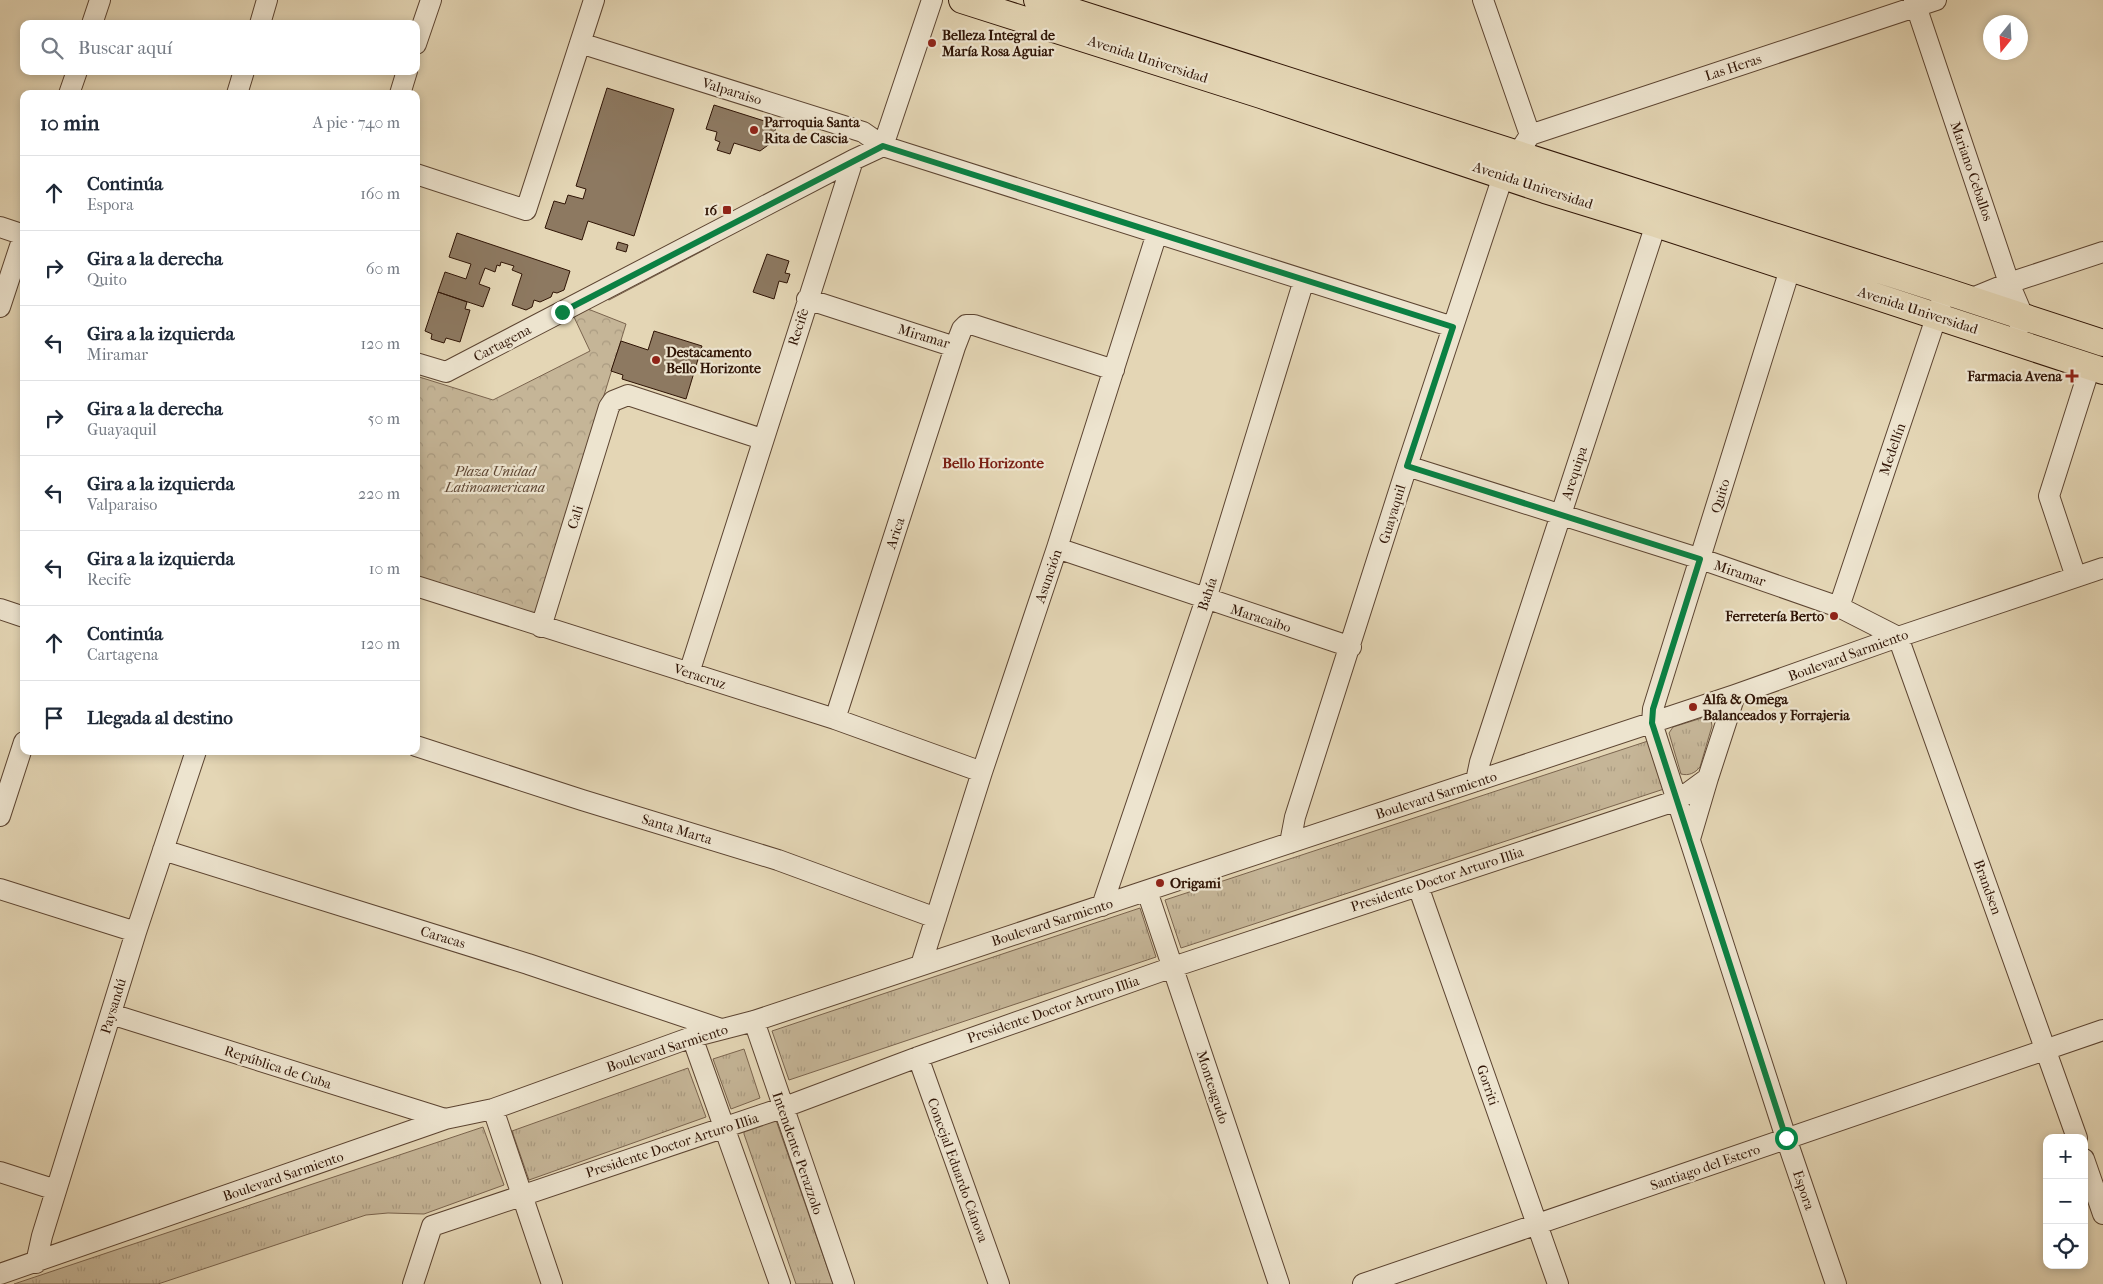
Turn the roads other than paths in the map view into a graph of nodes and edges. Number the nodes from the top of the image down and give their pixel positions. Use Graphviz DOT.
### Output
graph roads {
  1 [pos="100,0"];
  2 [pos="267,0"];
  3 [pos="431,0"];
  4 [pos="594,0"];
  5 [pos="932,0"];
  6 [pos="962,0"];
  7 [pos="1037,0"];
  8 [pos="1482,0"];
  9 [pos="1936,0"];
  10 [pos="1915,3"];
  11 [pos="93,20"];
  12 [pos="261,20"];
  13 [pos="420,32"];
  14 [pos="580,43"];
  15 [pos="76,75"];
  16 [pos="243,75"];
  17 [pos="406,75"];
  18 [pos="70,90"];
  19 [pos="238,90"];
  20 [pos="401,90"];
  21 [pos="883,146"];
  22 [pos="1517,155"];
  23 [pos="852,160"];
  24 [pos="420,175"];
  25 [pos="1656,224"];
  26 [pos="0,226"];
  27 [pos="20,233"];
  28 [pos="1157,233"];
  29 [pos="20,246"];
  30 [pos="2103,252"];
  31 [pos="1790,268"];
  32 [pos="1304,280"];
  33 [pos="2009,283"];
  34 [pos="1945,291"];
  35 [pos="807,299"];
  36 [pos="1970,299"];
  37 [pos="0,307"];
  38 [pos="1937,315"];
  39 [pos="2023,316"];
  40 [pos="1453,327"];
  41 [pos="2015,342"];
  42 [pos="2103,343"];
  43 [pos="955,347"];
  44 [pos="420,364"];
  45 [pos="2097,369"];
  46 [pos="1114,370"];
  47 [pos="762,439"];
  48 [pos="1407,466"];
  49 [pos="1560,516"];
  50 [pos="1057,548"];
  51 [pos="1700,559"];
  52 [pos="2103,568"];
  53 [pos="2076,577"];
  54 [pos="420,587"];
  55 [pos="1206,600"];
  56 [pos="1839,607"];
  57 [pos="0,610"];
  58 [pos="20,616"];
  59 [pos="541,627"];
  60 [pos="1898,637"];
  61 [pos="1351,647"];
  62 [pos="689,672"];
  63 [pos="1735,695"];
  64 [pos="835,720"];
  65 [pos="1652,723"];
  66 [pos="420,747"];
  67 [pos="20,754"];
  68 [pos="195,755"];
  69 [pos="982,772"];
  70 [pos="1708,778"];
  71 [pos="1476,781"];
  72 [pos="1678,800"];
  73 [pos="0,816"];
  74 [pos="1690,838"];
  75 [pos="1290,843"];
  76 [pos="163,850"];
  77 [pos="1418,886"];
  78 [pos="0,889"];
  79 [pos="1147,890"];
  80 [pos="1102,906"];
  81 [pos="936,918"];
  82 [pos="136,932"];
  83 [pos="922,965"];
  84 [pos="1173,967"];
  85 [pos="111,1014"];
  86 [pos="754,1021"];
  87 [pos="721,1029"];
  88 [pos="2103,1030"];
  89 [pos="692,1037"];
  90 [pos="2047,1049"];
  91 [pos="918,1057"];
  92 [pos="782,1108"];
  93 [pos="492,1109"];
  94 [pos="444,1120"];
  95 [pos="725,1127"];
  96 [pos="2076,1134"];
  97 [pos="1786,1138"];
  98 [pos="2088,1170"];
  99 [pos="0,1172"];
  100 [pos="56,1190"];
  101 [pos="521,1194"];
  102 [pos="2103,1214"];
  103 [pos="1537,1225"];
  104 [pos="36,1263"];
  105 [pos="0,1274"];
  106 [pos="413,1284"];
  107 [pos="552,1284"];
  108 [pos="780,1284"];
  109 [pos="844,1284"];
  110 [pos="999,1284"];
  111 [pos="1279,1284"];
  112 [pos="1363,1284"];
  113 [pos="1558,1284"];
  114 [pos="1836,1284"];
  1 -- 11 [label="street"];
  2 -- 12 [label="street"];
  3 -- 13 [label="street"];
  4 -- 14 [label="street"];
  5 -- 21 [label="street"];
  6 -- 22 [label="main road, Avenida Universidad"];
  7 -- 22 [label="main road, Avenida Universidad"];
  8 -- 22 [label="street"];
  9 -- 10 [label="street, Las Heras"];
  10 -- 22 [label="street, Las Heras"];
  10 -- 33 [label="street, Mariano Ceballos"];
  14 -- 21 [label="street, Valparaiso"];
  14 -- 24 [label="street"];
  15 -- 18 [label="street"];
  16 -- 19 [label="street"];
  17 -- 20 [label="street"];
  21 -- 23 [label="street"];
  21 -- 28 [label="street, Valparaiso"];
  22 -- 25 [label="main road, Avenida Universidad"];
  22 -- 34 [label="main road, Avenida Universidad"];
  22 -- 40 [label="street, Guayaquil"];
  23 -- 35 [label="street, Recife"];
  23 -- 44 [label="street, Cartagena"];
  25 -- 31 [label="main road, Avenida Universidad"];
  25 -- 49 [label="street, Arequipa"];
  26 -- 27 [label="street"];
  28 -- 32 [label="street, Valparaiso"];
  28 -- 46 [label="street, Asunción"];
  29 -- 37 [label="street"];
  30 -- 33 [label="street"];
  31 -- 38 [label="main road, Avenida Universidad"];
  31 -- 51 [label="street, Quito"];
  32 -- 40 [label="street, Valparaiso"];
  32 -- 55 [label="street, Bahía"];
  33 -- 36 [label="street"];
  33 -- 39 [label="street, Mariano Ceballos"];
  34 -- 36 [label="main road, Avenida Universidad"];
  34 -- 38 [label="street, Medellín"];
  35 -- 43 [label="street, Miramar"];
  35 -- 47 [label="street, Recife"];
  36 -- 39 [label="main road, Avenida Universidad"];
  38 -- 41 [label="main road, Avenida Universidad"];
  38 -- 56 [label="street, Medellín"];
  39 -- 41 [label="street"];
  39 -- 42 [label="main road, Avenida Universidad"];
  40 -- 48 [label="street, Guayaquil"];
  41 -- 45 [label="main road, Avenida Universidad"];
  43 -- 46 [label="street, Miramar"];
  43 -- 64 [label="street, Arica"];
  45 -- 53 [label="street"];
  46 -- 50 [label="street, Asunción"];
  47 -- 59 [label="street, Cali"];
  47 -- 62 [label="street, Recife"];
  48 -- 49 [label="street, Miramar"];
  48 -- 61 [label="street, Guayaquil"];
  49 -- 51 [label="street, Miramar"];
  49 -- 71 [label="street, Arequipa"];
  50 -- 55 [label="street, Maracaibo"];
  50 -- 69 [label="street, Asunción"];
  51 -- 56 [label="street, Miramar"];
  51 -- 65 [label="street, Quito"];
  52 -- 53 [label="street, Boulevard Sarmiento"];
  53 -- 60 [label="street, Boulevard Sarmiento"];
  54 -- 59 [label="street, Veracruz"];
  55 -- 61 [label="street, Maracaibo"];
  55 -- 80 [label="street, Bahía"];
  56 -- 60 [label="street, Miramar"];
  57 -- 58 [label="street"];
  59 -- 62 [label="street, Veracruz"];
  60 -- 63 [label="street, Boulevard Sarmiento"];
  60 -- 90 [label="street, Brandsen"];
  61 -- 75 [label="street, Guayaquil"];
  62 -- 64 [label="street, Veracruz"];
  63 -- 65 [label="street, Boulevard Sarmiento"];
  63 -- 70 [label="street"];
  64 -- 69 [label="street, Veracruz"];
  65 -- 71 [label="street, Boulevard Sarmiento"];
  65 -- 72 [label="street, Espora"];
  66 -- 81 [label="street, Santa Marta"];
  67 -- 73 [label="street"];
  68 -- 76 [label="street, Paysandú"];
  69 -- 81 [label="street, Asunción"];
  70 -- 72 [label="street, Presidente Doctor Arturo Illia"];
  70 -- 74 [label="street"];
  71 -- 75 [label="street, Boulevard Sarmiento"];
  72 -- 74 [label="street, Espora"];
  72 -- 77 [label="street, Presidente Doctor Arturo Illia"];
  74 -- 97 [label="street, Espora"];
  75 -- 79 [label="street, Boulevard Sarmiento"];
  76 -- 82 [label="street, Paysandú"];
  76 -- 87 [label="street, Caracas"];
  77 -- 84 [label="street, Presidente Doctor Arturo Illia"];
  77 -- 103 [label="street, Gorriti"];
  78 -- 82 [label="street"];
  79 -- 80 [label="street, Boulevard Sarmiento"];
  79 -- 84 [label="street, Monteagudo"];
  80 -- 83 [label="street, Boulevard Sarmiento"];
  81 -- 83 [label="street, Asunción"];
  82 -- 85 [label="street, Paysandú"];
  83 -- 86 [label="street, Boulevard Sarmiento"];
  84 -- 91 [label="street, Presidente Doctor Arturo Illia"];
  84 -- 111 [label="street, Monteagudo"];
  85 -- 94 [label="street, República de Cuba"];
  85 -- 100 [label="street, Paysandú"];
  86 -- 87 [label="street, Boulevard Sarmiento"];
  86 -- 92 [label="street, Intendente Perazzolo"];
  87 -- 89 [label="street, Boulevard Sarmiento"];
  88 -- 90 [label="street, Santiago del Estero"];
  89 -- 93 [label="street, Boulevard Sarmiento"];
  89 -- 95 [label="street"];
  90 -- 96 [label="street, Brandsen"];
  90 -- 97 [label="street, Santiago del Estero"];
  91 -- 92 [label="street, Presidente Doctor Arturo Illia"];
  91 -- 110 [label="street, Concejal Eduardo Cánova"];
  92 -- 95 [label="street, Presidente Doctor Arturo Illia"];
  92 -- 109 [label="street, Intendente Perazzolo"];
  93 -- 94 [label="street, Boulevard Sarmiento"];
  93 -- 101 [label="street"];
  94 -- 104 [label="street, Boulevard Sarmiento"];
  95 -- 101 [label="street, Presidente Doctor Arturo Illia"];
  95 -- 108 [label="street"];
  97 -- 103 [label="street, Santiago del Estero"];
  97 -- 114 [label="street, Espora"];
  98 -- 102 [label="street"];
  99 -- 100 [label="street"];
  100 -- 104 [label="street, Paysandú"];
  101 -- 106 [label="street, Presidente Doctor Arturo Illia"];
  101 -- 107 [label="street"];
  103 -- 112 [label="street, Santiago del Estero"];
  103 -- 113 [label="street, Gorriti"];
  104 -- 105 [label="street, Boulevard Sarmiento"];
}
